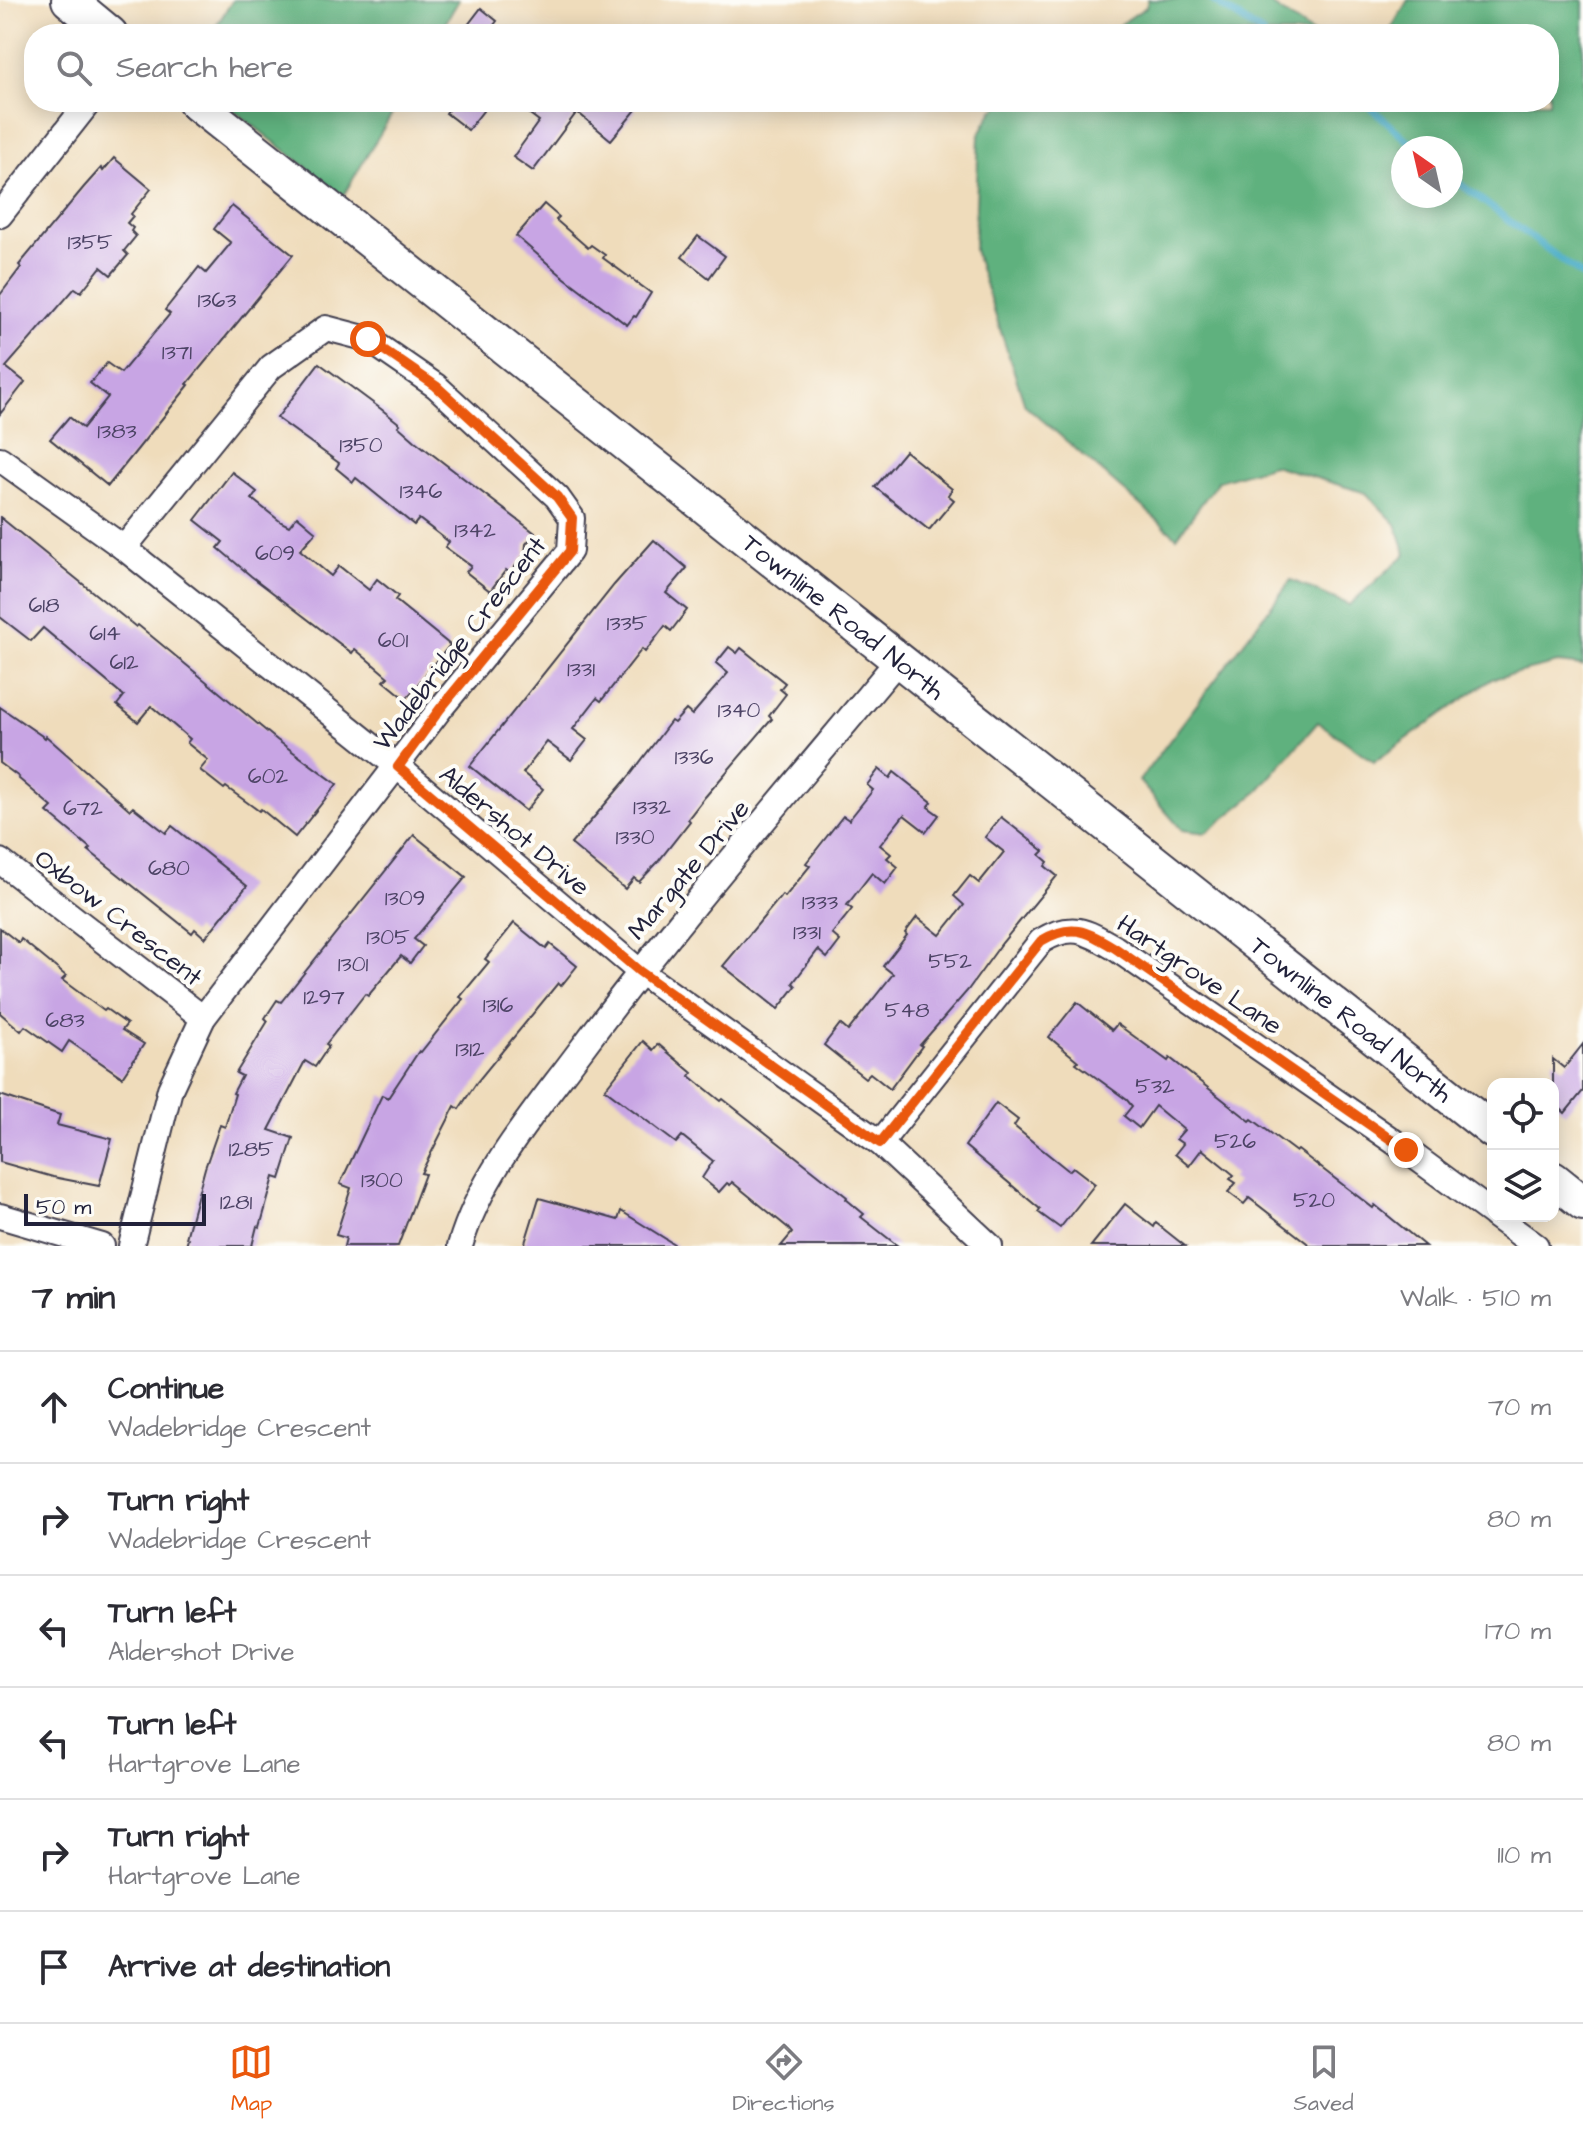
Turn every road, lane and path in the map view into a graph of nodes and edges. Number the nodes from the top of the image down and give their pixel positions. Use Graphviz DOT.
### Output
graph roads {
  1 [pos="69,0"];
  2 [pos="98,24"];
  3 [pos="81,112"];
  4 [pos="208,112"];
  5 [pos="0,215"];
  6 [pos="0,459"];
  7 [pos="124,548"];
  8 [pos="899,659"];
  9 [pos="398,767"];
  10 [pos="0,861"];
  11 [pos="639,971"];
  12 [pos="203,1018"];
  13 [pos="1487,1126"];
  14 [pos="880,1143"];
  15 [pos="1559,1184"];
  16 [pos="1583,1203"];
  17 [pos="1487,1210"];
  18 [pos="0,1216"];
  19 [pos="1503,1222"];
  20 [pos="102,1246"];
  21 [pos="131,1246"];
  22 [pos="460,1246"];
  23 [pos="990,1246"];
  24 [pos="1536,1246"];
  1 -- 2 [label="main road"];
  3 -- 5 [label="street"];
  4 -- 8 [label="main road, Townline Road North"];
  6 -- 7 [label="street, Aldershot Drive"];
  7 -- 9 [label="street, Aldershot Drive"];
  7 -- 9 [label="street, Wadebridge Crescent"];
  8 -- 11 [label="street, Margate Drive"];
  8 -- 13 [label="main road, Townline Road North"];
  9 -- 11 [label="street, Aldershot Drive"];
  9 -- 12 [label="street, Wadebridge Crescent"];
  10 -- 12 [label="street, Oxbow Crescent"];
  11 -- 14 [label="street, Aldershot Drive"];
  11 -- 22 [label="street, Margate Drive"];
  12 -- 21 [label="street, Wadebridge Crescent"];
  14 -- 17 [label="street, Hartgrove Lane"];
  14 -- 23 [label="street, Aldershot Drive"];
  15 -- 16 [label="main road"];
  18 -- 20 [label="street"];
  19 -- 24 [label="street, Hartgrove Lane"];
}
